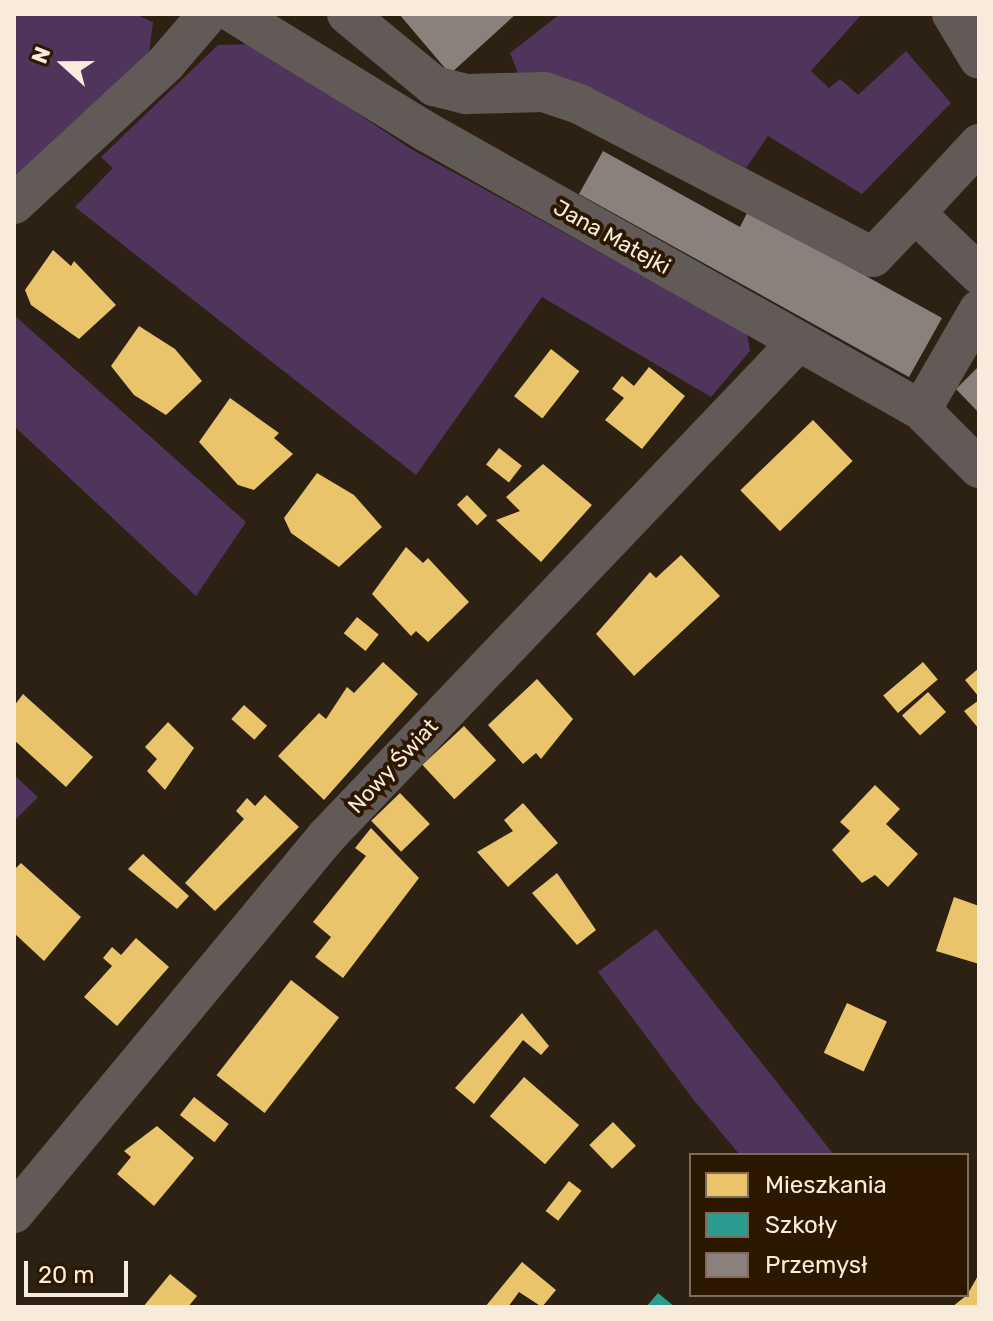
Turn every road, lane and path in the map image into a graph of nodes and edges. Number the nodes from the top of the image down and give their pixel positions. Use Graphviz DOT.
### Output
graph roads {
  1 [pos="208,14"];
  2 [pos="235,14"];
  3 [pos="347,14"];
  4 [pos="952,14"];
  5 [pos="979,59"];
  6 [pos="979,144"];
  7 [pos="14,204"];
  8 [pos="915,213"];
  9 [pos="979,274"];
  10 [pos="979,310"];
  11 [pos="798,342"];
  12 [pos="921,410"];
  13 [pos="979,468"];
  14 [pos="14,1213"];
  1 -- 7 [label="street"];
  2 -- 11 [label="street, Jana Matejki"];
  3 -- 8 [label="street"];
  4 -- 5 [label="street"];
  6 -- 8 [label="street"];
  8 -- 9 [label="street"];
  10 -- 12 [label="street"];
  11 -- 12 [label="street, Jana Matejki"];
  11 -- 14 [label="street, Nowy Świat"];
  12 -- 13 [label="street, Jana Matejki"];
}
